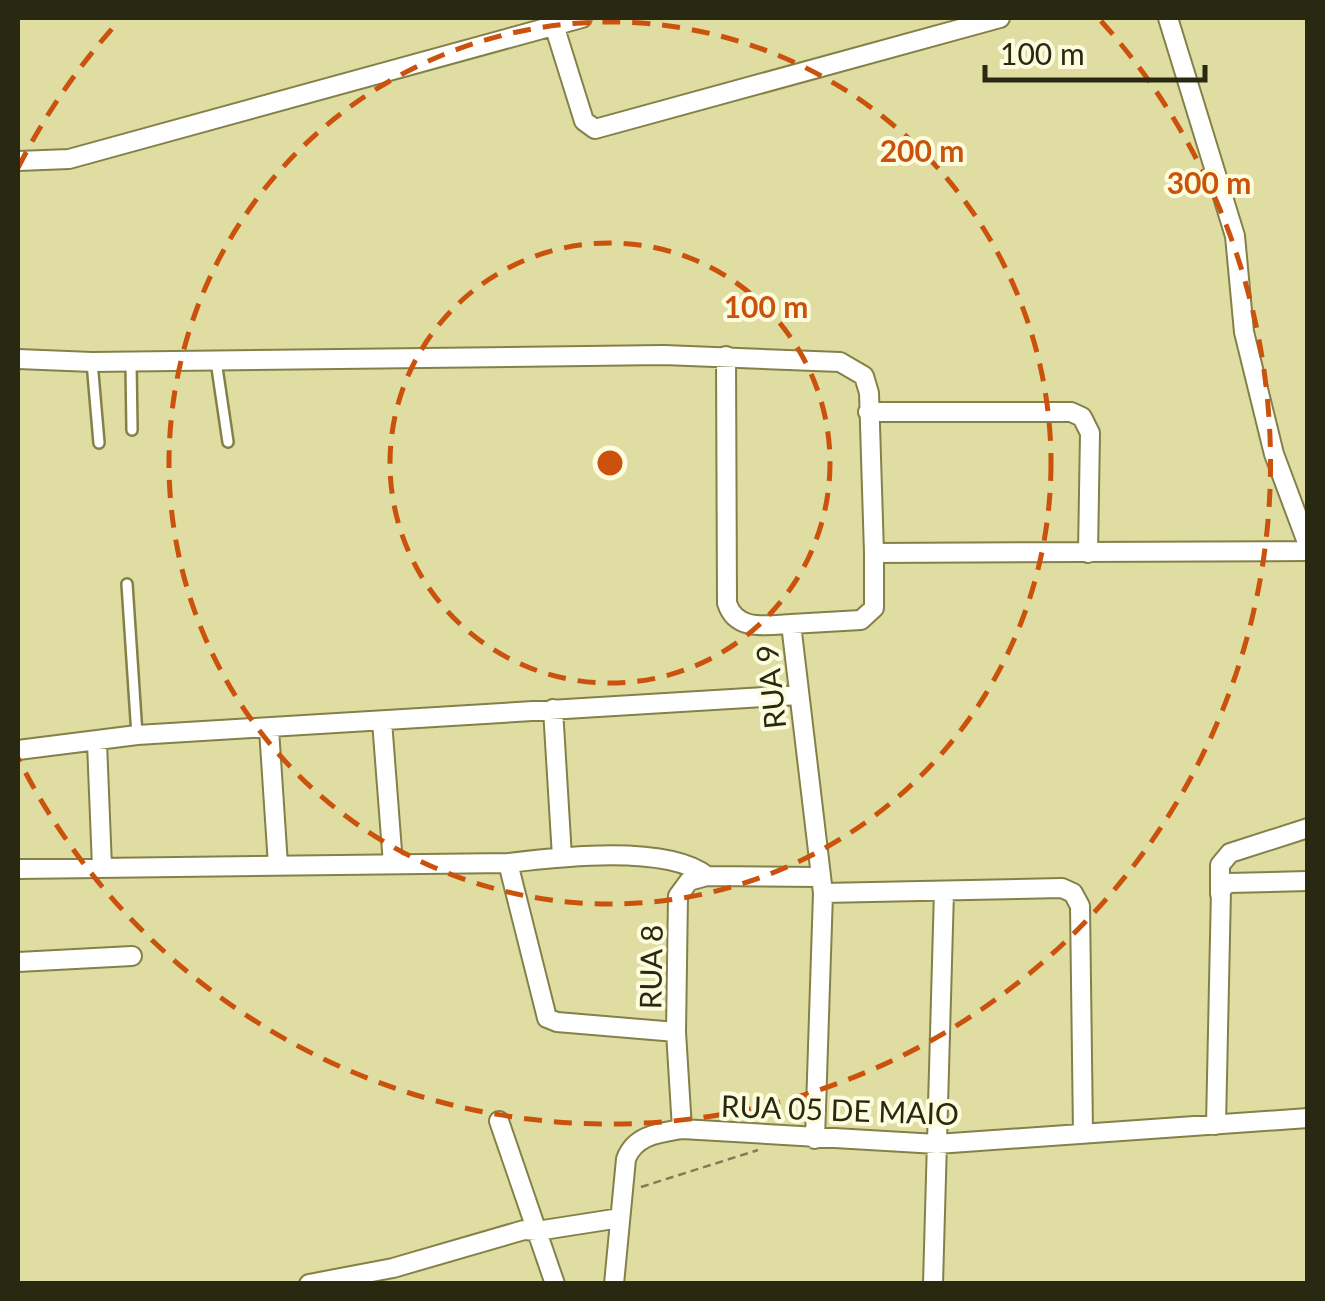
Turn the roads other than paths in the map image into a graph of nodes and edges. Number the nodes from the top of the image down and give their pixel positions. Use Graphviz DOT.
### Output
graph roads {
  1 [pos="582,18"];
  2 [pos="1000,18"];
  3 [pos="1168,18"];
  4 [pos="554,26"];
  5 [pos="18,161"];
  6 [pos="726,356"];
  7 [pos="216,359"];
  8 [pos="18,360"];
  9 [pos="131,361"];
  10 [pos="92,362"];
  11 [pos="868,412"];
  12 [pos="132,430"];
  13 [pos="228,442"];
  14 [pos="100,443"];
  15 [pos="1308,548"];
  16 [pos="1088,553"];
  17 [pos="874,554"];
  18 [pos="127,584"];
  19 [pos="791,624"];
  20 [pos="798,695"];
  21 [pos="553,709"];
  22 [pos="382,721"];
  23 [pos="269,729"];
  24 [pos="137,735"];
  25 [pos="96,743"];
  26 [pos="18,750"];
  27 [pos="1308,828"];
  28 [pos="562,857"];
  29 [pos="678,862"];
  30 [pos="508,863"];
  31 [pos="392,864"];
  32 [pos="278,865"];
  33 [pos="102,867"];
  34 [pos="18,869"];
  35 [pos="706,876"];
  36 [pos="1308,881"];
  37 [pos="822,885"];
  38 [pos="944,891"];
  39 [pos="1220,894"];
  40 [pos="678,896"];
  41 [pos="132,956"];
  42 [pos="18,962"];
  43 [pos="676,1032"];
  44 [pos="1308,1118"];
  45 [pos="499,1121"];
  46 [pos="1216,1125"];
  47 [pos="682,1129"];
  48 [pos="1083,1132"];
  49 [pos="815,1139"];
  50 [pos="937,1144"];
  51 [pos="620,1218"];
  52 [pos="538,1232"];
  53 [pos="308,1284"];
  54 [pos="556,1284"];
  55 [pos="614,1284"];
  56 [pos="934,1284"];
  1 -- 4 [label="street"];
  2 -- 4 [label="street"];
  3 -- 15 [label="street"];
  4 -- 5 [label="street"];
  6 -- 7 [label="street"];
  6 -- 11 [label="street"];
  6 -- 19 [label="street"];
  7 -- 9 [label="street"];
  7 -- 13 [label="lane"];
  8 -- 10 [label="street"];
  9 -- 10 [label="street"];
  9 -- 12 [label="lane"];
  10 -- 14 [label="lane"];
  11 -- 16 [label="street"];
  11 -- 17 [label="street"];
  15 -- 16 [label="street"];
  16 -- 17 [label="street"];
  17 -- 19 [label="street, RUA 9"];
  18 -- 24 [label="lane"];
  19 -- 20 [label="street, RUA 9"];
  20 -- 21 [label="street"];
  20 -- 37 [label="street, RUA 9"];
  21 -- 22 [label="street"];
  21 -- 28 [label="street"];
  22 -- 23 [label="street"];
  22 -- 31 [label="street"];
  23 -- 24 [label="street"];
  23 -- 32 [label="street"];
  24 -- 25 [label="street"];
  25 -- 26 [label="street"];
  25 -- 33 [label="street"];
  27 -- 39 [label="street"];
  28 -- 29 [label="street"];
  28 -- 30 [label="street"];
  29 -- 35 [label="street"];
  29 -- 40 [label="street"];
  30 -- 31 [label="street"];
  30 -- 43 [label="street"];
  31 -- 32 [label="street"];
  32 -- 33 [label="street"];
  33 -- 34 [label="street"];
  35 -- 37 [label="street"];
  35 -- 40 [label="street, RUA 8"];
  36 -- 39 [label="street"];
  37 -- 38 [label="street"];
  37 -- 49 [label="street, RUA 9"];
  38 -- 48 [label="street"];
  38 -- 50 [label="street"];
  39 -- 46 [label="street"];
  40 -- 43 [label="street, RUA 8"];
  41 -- 42 [label="street"];
  43 -- 47 [label="street, RUA 8"];
  44 -- 46 [label="street, RUA 05 DE MAIO"];
  45 -- 52 [label="street"];
  46 -- 48 [label="street, RUA 05 DE MAIO"];
  47 -- 49 [label="street, RUA 05 DE MAIO"];
  47 -- 51 [label="street, RUA 05 DE MAIO"];
  48 -- 50 [label="street, RUA 05 DE MAIO"];
  49 -- 50 [label="street, RUA 05 DE MAIO"];
  50 -- 56 [label="street"];
  51 -- 52 [label="street"];
  51 -- 55 [label="street, RUA 05 DE MAIO"];
  52 -- 53 [label="street"];
  52 -- 54 [label="street"];
}
